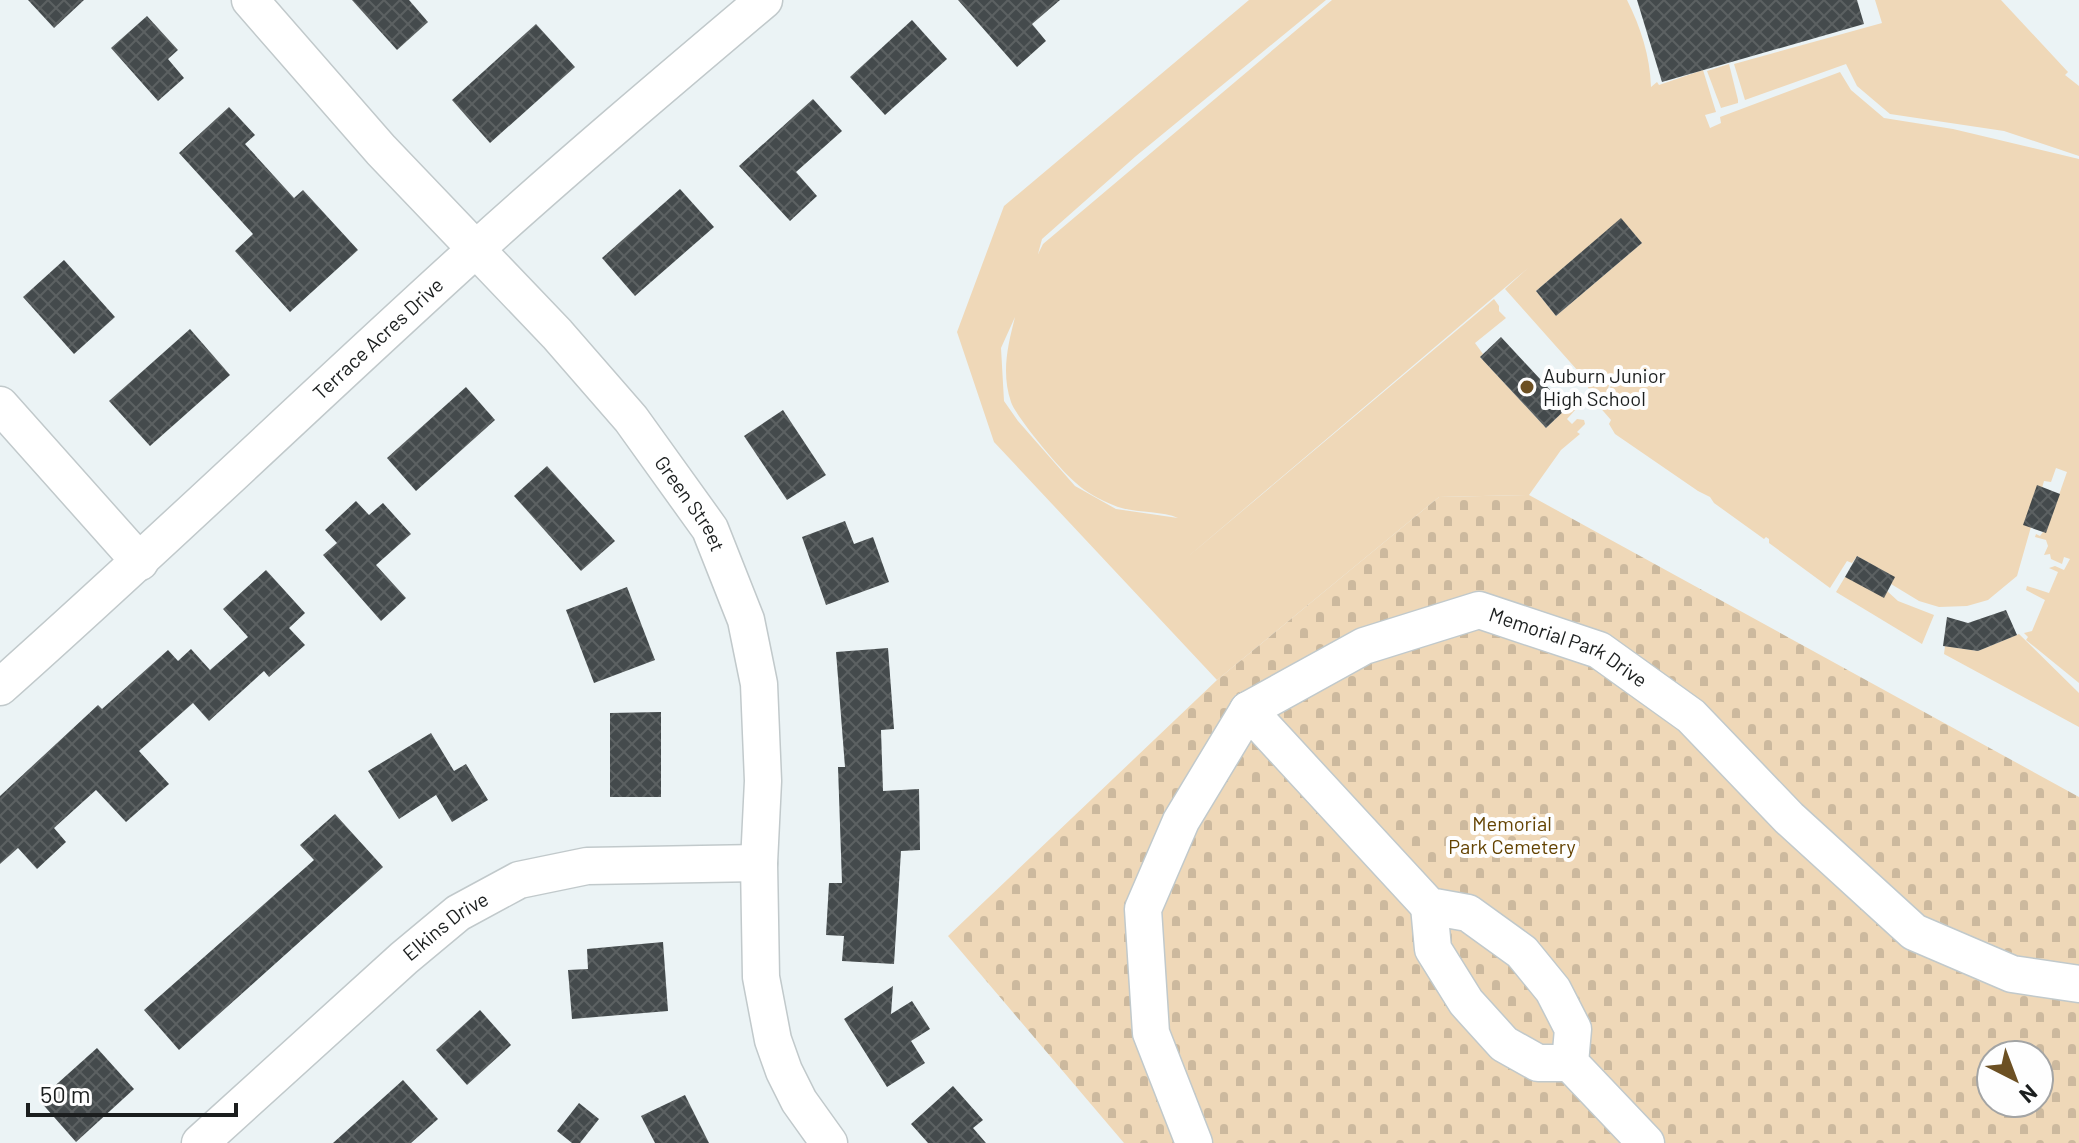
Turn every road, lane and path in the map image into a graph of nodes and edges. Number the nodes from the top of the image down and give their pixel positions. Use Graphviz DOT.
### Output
graph roads {
  1 [pos="250,0"];
  2 [pos="764,0"];
  3 [pos="475,250"];
  4 [pos="0,405"];
  5 [pos="140,562"];
  6 [pos="0,687"];
  7 [pos="1248,710"];
  8 [pos="759,863"];
  9 [pos="1429,906"];
  10 [pos="2079,984"];
  11 [pos="1570,1063"];
  12 [pos="200,1143"];
  13 [pos="829,1143"];
  14 [pos="1194,1143"];
  15 [pos="1646,1143"];
  1 -- 3 [label="street, Green Street"];
  2 -- 3 [label="street, Terrace Acres Drive"];
  3 -- 5 [label="street, Terrace Acres Drive"];
  3 -- 8 [label="street, Green Street"];
  4 -- 5 [label="street"];
  5 -- 6 [label="street, Terrace Acres Drive"];
  7 -- 9 [label="street"];
  7 -- 10 [label="street, Memorial Park Drive"];
  7 -- 14 [label="street, Memorial Park Drive"];
  8 -- 12 [label="street, Elkins Drive"];
  8 -- 13 [label="street, Green Street"];
  9 -- 11 [label="street"];
  9 -- 11 [label="street"];
  11 -- 15 [label="street"];
}
